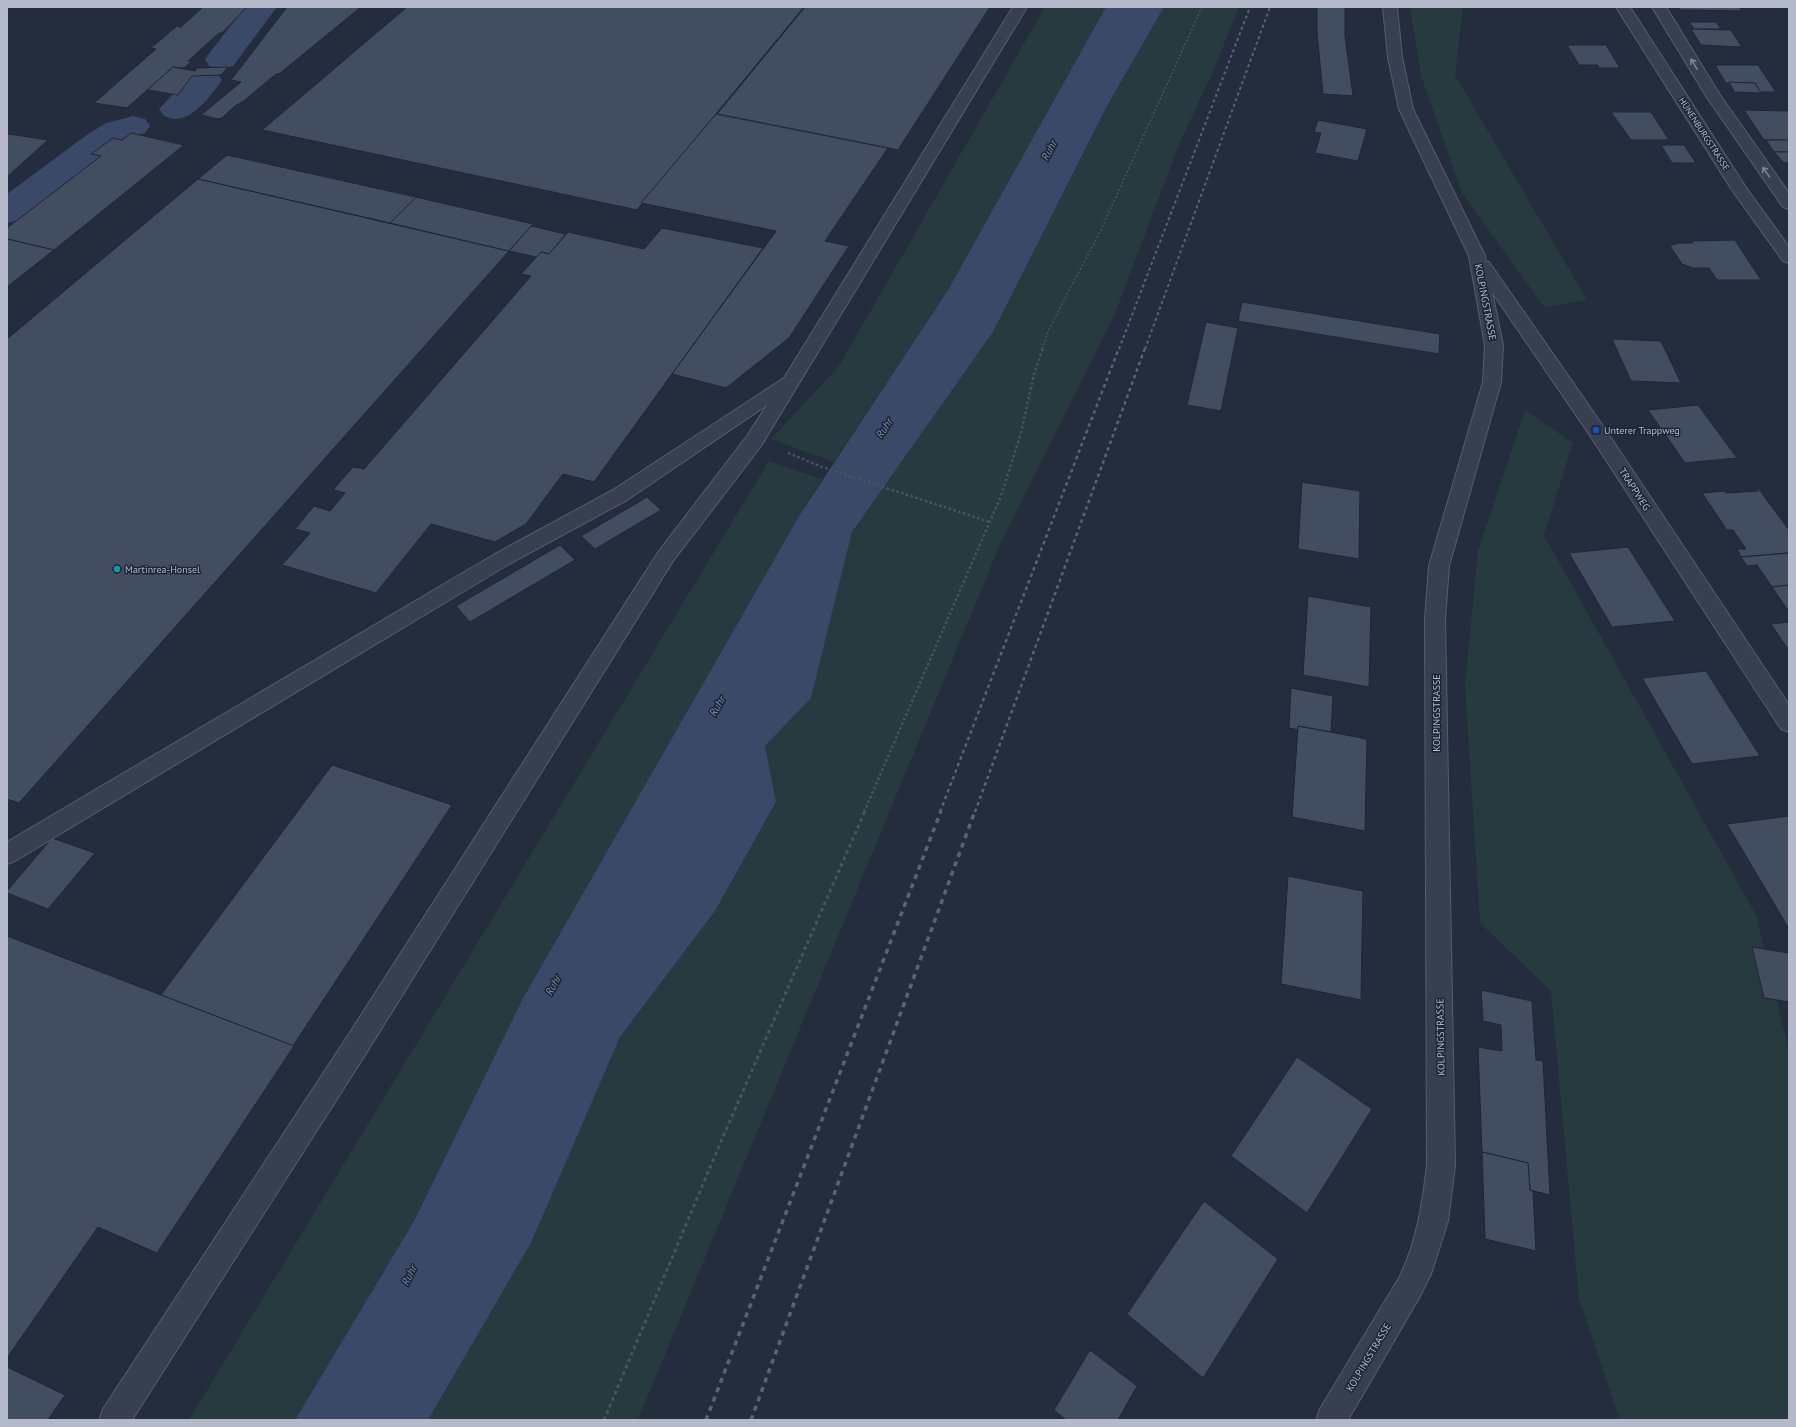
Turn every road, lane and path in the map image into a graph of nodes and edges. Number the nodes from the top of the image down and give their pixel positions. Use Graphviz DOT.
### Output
graph roads {
  1 [pos="1020,7"];
  2 [pos="1202,7"];
  3 [pos="1390,7"];
  4 [pos="1623,7"];
  5 [pos="1659,7"];
  6 [pos="1789,204"];
  7 [pos="1477,256"];
  8 [pos="1789,258"];
  9 [pos="793,378"];
  10 [pos="782,451"];
  11 [pos="990,522"];
  12 [pos="1789,723"];
  13 [pos="7,854"];
  14 [pos="114,1420"];
  15 [pos="604,1420"];
  16 [pos="1331,1420"];
  1 -- 9 [label="street"];
  2 -- 11 [label="path"];
  3 -- 7 [label="street, KOLPINGSTRASSE"];
  4 -- 8 [label="street, HÜNENBURGSTRASSE"];
  6 -- 5 [label="street, one-way"];
  7 -- 12 [label="street, TRAPPWEG"];
  7 -- 16 [label="street, KOLPINGSTRASSE"];
  9 -- 13 [label="street"];
  9 -- 14 [label="street"];
  10 -- 11 [label="path"];
  11 -- 15 [label="path"];
}
